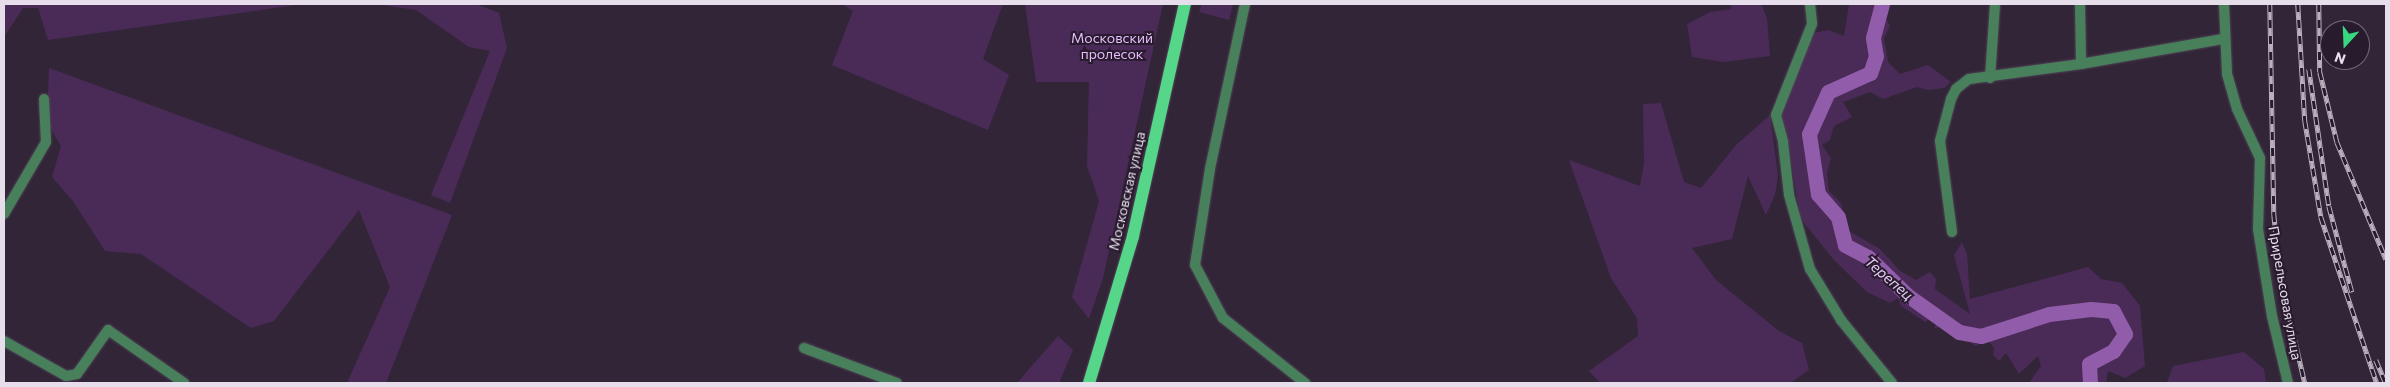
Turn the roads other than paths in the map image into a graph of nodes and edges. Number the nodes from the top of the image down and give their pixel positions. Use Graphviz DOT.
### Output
graph roads {
  1 [pos="1185,4"];
  2 [pos="1245,4"];
  3 [pos="1810,4"];
  4 [pos="1995,4"];
  5 [pos="2080,4"];
  6 [pos="2224,4"];
  7 [pos="2223,39"];
  8 [pos="2081,64"];
  9 [pos="1990,78"];
  10 [pos="44,99"];
  11 [pos="4,214"];
  12 [pos="1952,232"];
  13 [pos="4,341"];
  14 [pos="804,348"];
  15 [pos="184,383"];
  16 [pos="897,383"];
  17 [pos="1089,383"];
  18 [pos="1305,383"];
  19 [pos="1892,383"];
  20 [pos="2288,383"];
  1 -- 17 [label="main road, Московская улица"];
  2 -- 18 [label="street"];
  3 -- 19 [label="street"];
  4 -- 9 [label="street"];
  5 -- 8 [label="street"];
  6 -- 7 [label="street, Прирельсовая улица"];
  7 -- 8 [label="street"];
  7 -- 20 [label="street, Прирельсовая улица"];
  8 -- 9 [label="street"];
  9 -- 12 [label="street"];
  10 -- 11 [label="street"];
  13 -- 15 [label="street"];
  14 -- 16 [label="street"];
}
